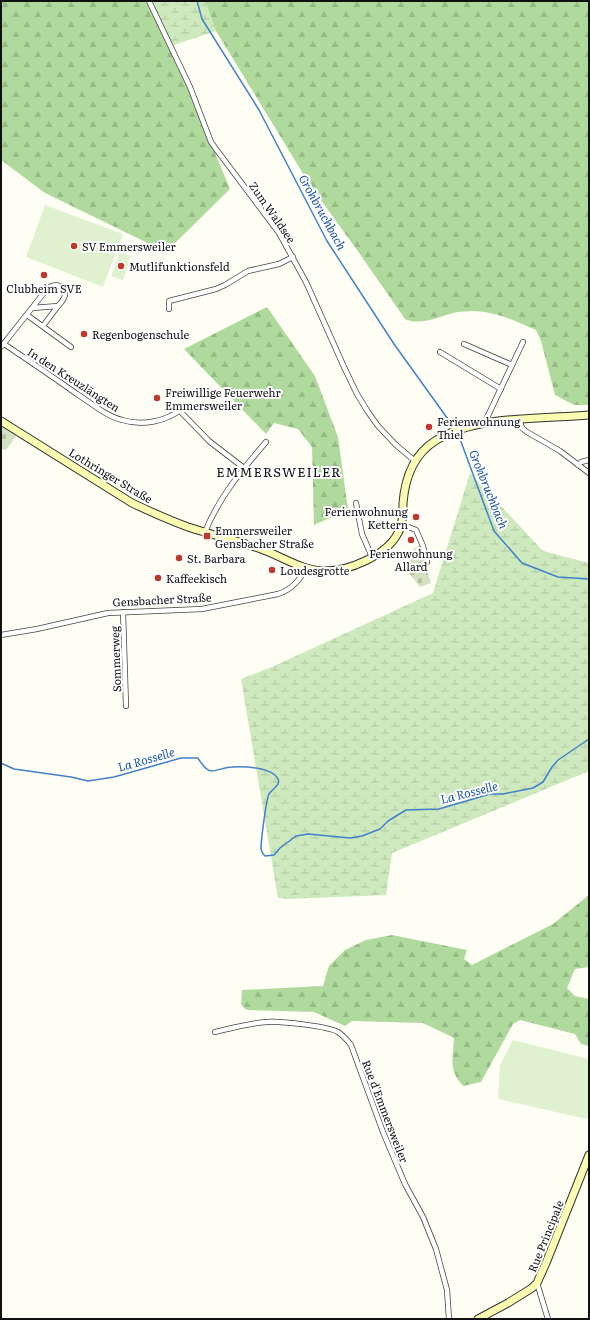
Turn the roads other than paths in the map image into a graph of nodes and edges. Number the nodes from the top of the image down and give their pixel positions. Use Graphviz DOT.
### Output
graph roads {
  1 [pos="149,1"];
  2 [pos="293,257"];
  3 [pos="58,306"];
  4 [pos="32,308"];
  5 [pos="169,309"];
  6 [pos="27,315"];
  7 [pos="43,326"];
  8 [pos="523,342"];
  9 [pos="464,344"];
  10 [pos="2,345"];
  11 [pos="70,347"];
  12 [pos="440,352"];
  13 [pos="512,365"];
  14 [pos="501,389"];
  15 [pos="589,415"];
  16 [pos="519,420"];
  17 [pos="1,421"];
  18 [pos="484,424"];
  19 [pos="266,442"];
  20 [pos="589,460"];
  21 [pos="415,461"];
  22 [pos="578,465"];
  23 [pos="244,468"];
  24 [pos="589,473"];
  25 [pos="356,503"];
  26 [pos="401,524"];
  27 [pos="205,532"];
  28 [pos="372,557"];
  29 [pos="427,562"];
  30 [pos="306,568"];
  31 [pos="123,612"];
  32 [pos="1,635"];
  33 [pos="126,706"];
  34 [pos="215,1032"];
  35 [pos="589,1155"];
  36 [pos="537,1283"];
  37 [pos="448,1319"];
  38 [pos="478,1319"];
  39 [pos="548,1319"];
  1 -- 2 [label="street, Zum Waldsee"];
  2 -- 5 [label="street"];
  2 -- 21 [label="street, Zum Waldsee"];
  3 -- 4 [label="street"];
  3 -- 4 [label="street, In den Kreuzlängten"];
  3 -- 7 [label="street, In den Kreuzlängten"];
  4 -- 6 [label="street, In den Kreuzlängten"];
  6 -- 7 [label="street"];
  6 -- 10 [label="street, In den Kreuzlängten"];
  7 -- 11 [label="street"];
  8 -- 13 [label="street"];
  9 -- 13 [label="street"];
  10 -- 23 [label="street, In den Kreuzlängten"];
  12 -- 14 [label="street"];
  13 -- 14 [label="street"];
  14 -- 18 [label="street"];
  15 -- 16 [label="main road"];
  16 -- 18 [label="main road"];
  16 -- 22 [label="street"];
  17 -- 27 [label="main road, Lothringer Straße"];
  18 -- 21 [label="main road"];
  19 -- 23 [label="street"];
  20 -- 22 [label="street"];
  21 -- 26 [label="main road"];
  22 -- 24 [label="street"];
  23 -- 27 [label="street"];
  25 -- 28 [label="street"];
  26 -- 28 [label="main road"];
  26 -- 29 [label="street"];
  27 -- 30 [label="main road, Lothringer Straße"];
  28 -- 30 [label="main road"];
  30 -- 31 [label="street, Gensbacher Straße"];
  31 -- 32 [label="street, Gensbacher Straße"];
  31 -- 33 [label="street, Sommerweg"];
  34 -- 37 [label="street, Rue d'Emmersweiler"];
  35 -- 36 [label="main road, Rue Principale"];
  36 -- 38 [label="main road, Rue Principale"];
  36 -- 39 [label="street"];
}
